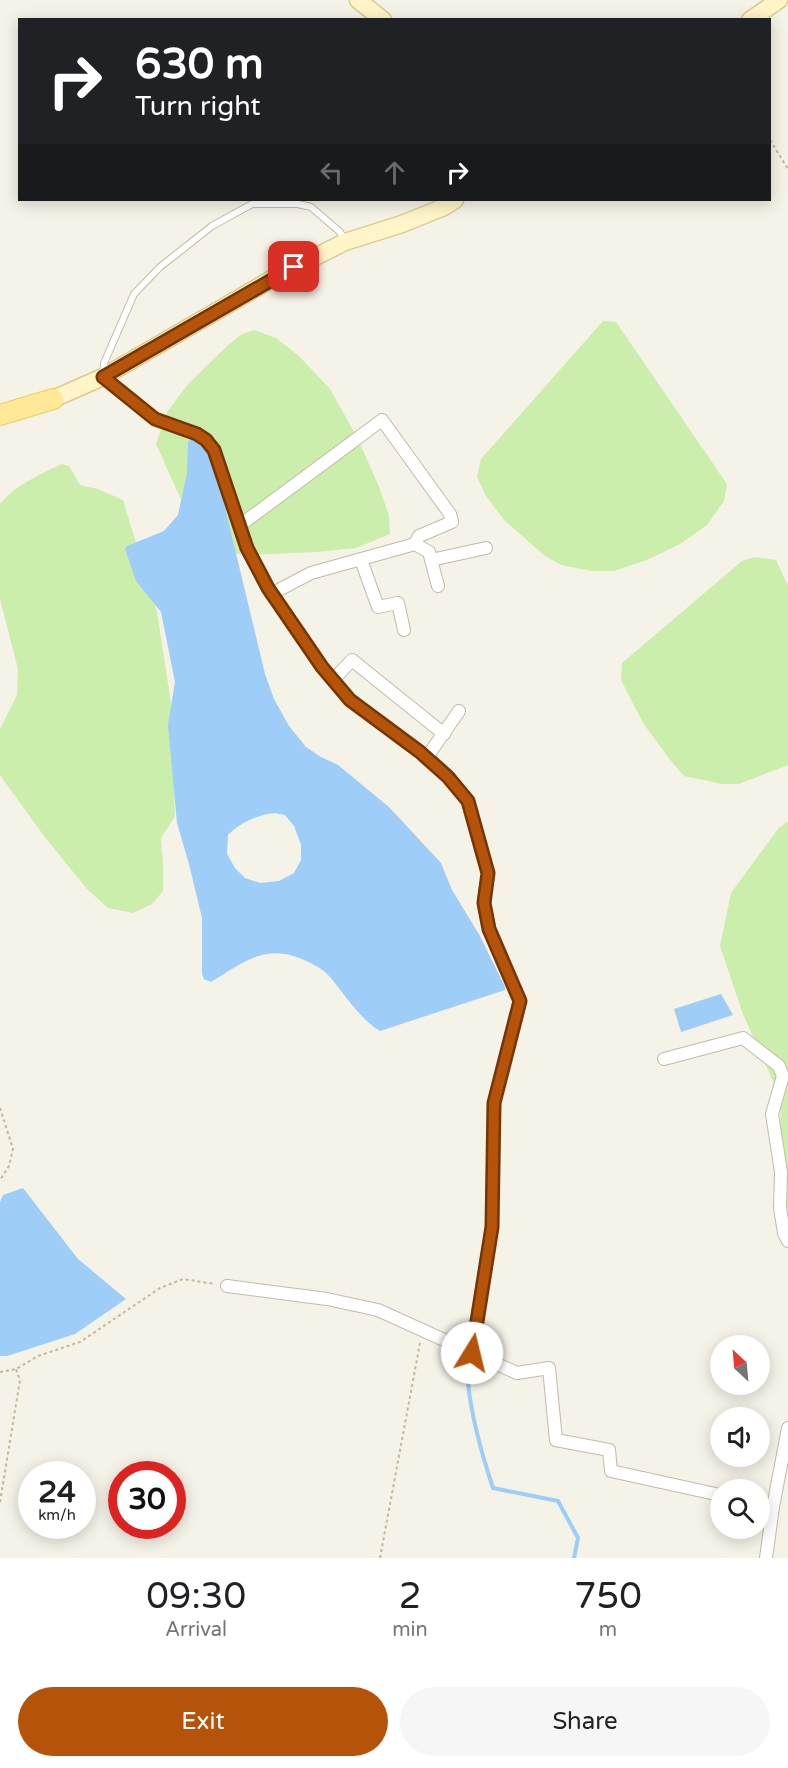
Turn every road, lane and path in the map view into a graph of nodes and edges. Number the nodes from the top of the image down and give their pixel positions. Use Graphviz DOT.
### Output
graph roads {
  1 [pos="358,0"];
  2 [pos="779,0"];
  3 [pos="380,18"];
  4 [pos="753,18"];
  5 [pos="771,142"];
  6 [pos="788,170"];
  7 [pos="453,201"];
  8 [pos="345,242"];
  9 [pos="103,377"];
  10 [pos="53,399"];
  11 [pos="0,416"];
  12 [pos="239,526"];
  13 [pos="415,544"];
  14 [pos="486,548"];
  15 [pos="361,560"];
  16 [pos="431,560"];
  17 [pos="438,586"];
  18 [pos="271,594"];
  19 [pos="404,630"];
  20 [pos="333,680"];
  21 [pos="459,711"];
  22 [pos="444,734"];
  23 [pos="427,758"];
  24 [pos="664,1059"];
  25 [pos="0,1108"];
  26 [pos="0,1180"];
  27 [pos="788,1241"];
  28 [pos="227,1286"];
  29 [pos="423,1331"];
  30 [pos="472,1353"];
  31 [pos="16,1369"];
  32 [pos="0,1372"];
  33 [pos="788,1428"];
  34 [pos="710,1493"];
  35 [pos="0,1502"];
  36 [pos="770,1506"];
  37 [pos="773,1507"];
  38 [pos="380,1558"];
  39 [pos="766,1558"];
  1 -- 3 [label="street"];
  2 -- 4 [label="street"];
  5 -- 6 [label="path"];
  7 -- 8 [label="street"];
  8 -- 9 [label="street"];
  8 -- 9 [label="lane"];
  9 -- 10 [label="street"];
  9 -- 12 [label="street"];
  10 -- 11 [label="main road"];
  12 -- 13 [label="street"];
  12 -- 18 [label="street"];
  13 -- 15 [label="street"];
  13 -- 16 [label="street"];
  14 -- 16 [label="street"];
  15 -- 18 [label="street"];
  15 -- 19 [label="street"];
  16 -- 17 [label="street"];
  18 -- 20 [label="street"];
  20 -- 22 [label="street"];
  20 -- 23 [label="street"];
  21 -- 22 [label="street"];
  22 -- 23 [label="street"];
  23 -- 30 [label="street"];
  24 -- 27 [label="street"];
  25 -- 26 [label="path"];
  28 -- 29 [label="street"];
  28 -- 31 [label="path"];
  29 -- 30 [label="street"];
  29 -- 38 [label="path"];
  30 -- 34 [label="street"];
  31 -- 32 [label="path"];
  31 -- 35 [label="path"];
  33 -- 37 [label="street"];
  36 -- 37 [label="street"];
  37 -- 39 [label="street"];
}
